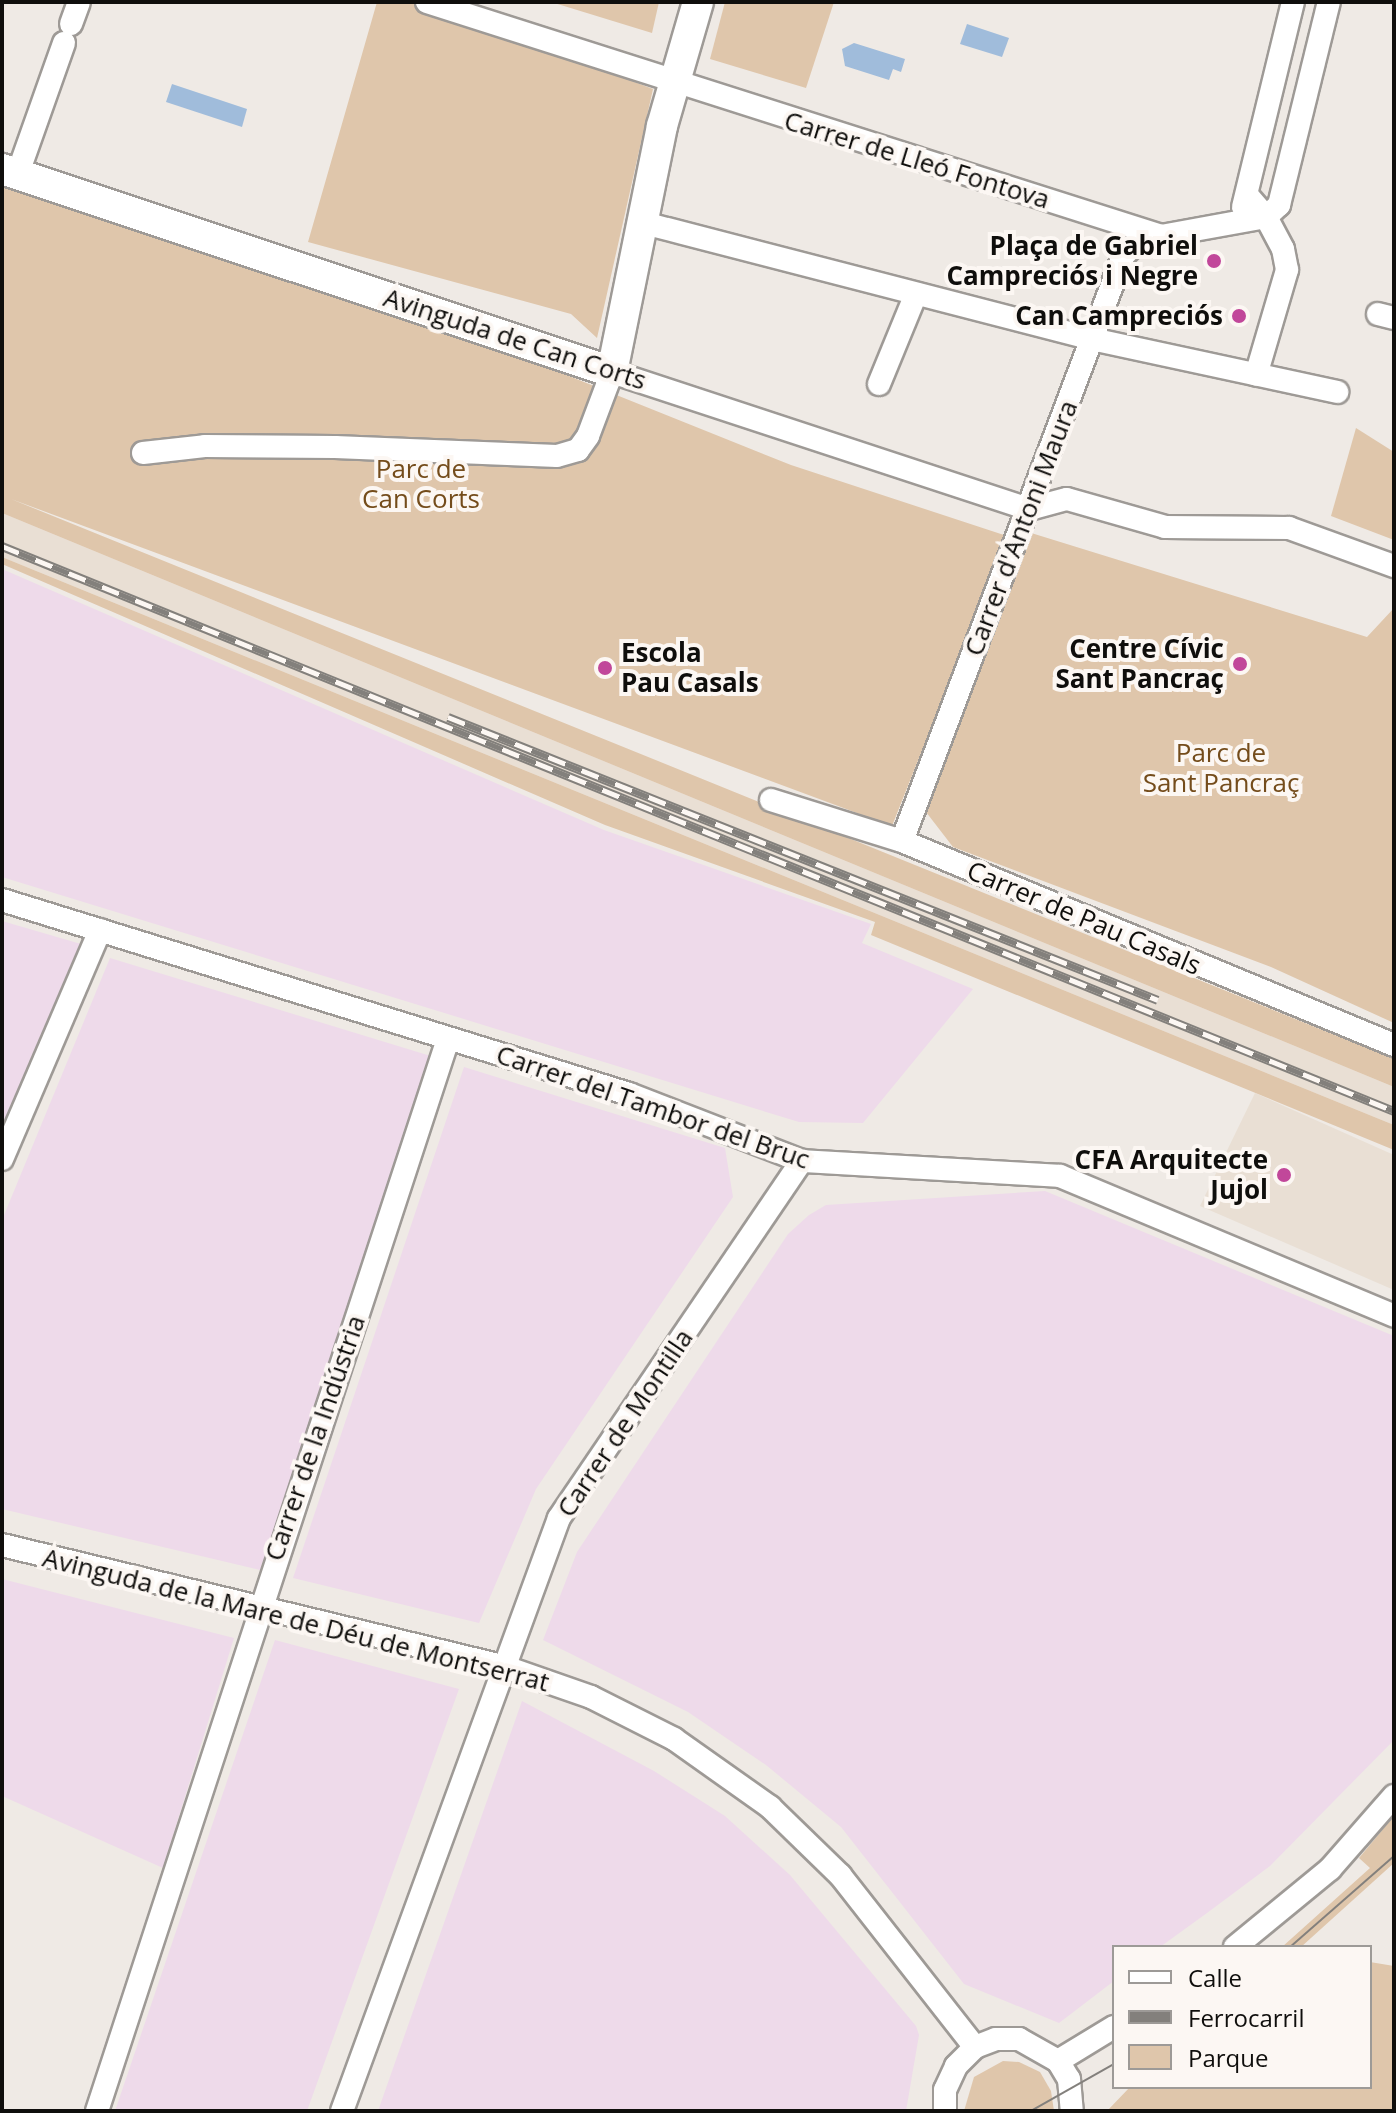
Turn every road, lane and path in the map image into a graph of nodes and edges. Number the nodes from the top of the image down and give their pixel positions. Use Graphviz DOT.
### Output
graph roads {
  1 [pos="79,2"];
  2 [pos="427,2"];
  3 [pos="698,2"];
  4 [pos="1293,2"];
  5 [pos="1329,2"];
  6 [pos="674,80"];
  7 [pos="10,171"];
  8 [pos="1247,195"];
  9 [pos="1266,217"];
  10 [pos="640,222"];
  11 [pos="1230,222"];
  12 [pos="1161,236"];
  13 [pos="916,294"];
  14 [pos="1092,339"];
  15 [pos="612,372"];
  16 [pos="1256,375"];
  17 [pos="879,384"];
  18 [pos="1337,392"];
  19 [pos="143,453"];
  20 [pos="1029,509"];
  21 [pos="1394,566"];
  22 [pos="771,800"];
  23 [pos="902,841"];
  24 [pos="2,900"];
  25 [pos="100,930"];
  26 [pos="448,1039"];
  27 [pos="1394,1045"];
  28 [pos="2,1159"];
  29 [pos="802,1161"];
  30 [pos="1394,1316"];
  31 [pos="2,1545"];
  32 [pos="257,1611"];
  33 [pos="502,1666"];
  34 [pos="1394,1796"];
  35 [pos="1237,1945"];
  36 [pos="1112,2028"];
  37 [pos="975,2047"];
  38 [pos="1058,2061"];
  39 [pos="97,2111"];
  40 [pos="342,2111"];
  41 [pos="945,2111"];
  42 [pos="1072,2111"];
  1 -- 7 [label="street"];
  2 -- 6 [label="street, Carrer de Lleó Fontova"];
  3 -- 6 [label="street"];
  4 -- 8 [label="street"];
  5 -- 9 [label="street"];
  6 -- 10 [label="street"];
  6 -- 12 [label="street, Carrer de Lleó Fontova"];
  7 -- 15 [label="street, Avinguda de Can Corts"];
  8 -- 9 [label="street"];
  8 -- 11 [label="street"];
  9 -- 11 [label="street"];
  9 -- 16 [label="street"];
  10 -- 13 [label="street"];
  10 -- 15 [label="street"];
  11 -- 12 [label="street"];
  12 -- 14 [label="street, Carrer d'Antoni Maura"];
  13 -- 14 [label="street"];
  13 -- 17 [label="street"];
  14 -- 16 [label="street"];
  14 -- 20 [label="street, Carrer d'Antoni Maura"];
  15 -- 19 [label="street"];
  15 -- 20 [label="street, Avinguda de Can Corts"];
  16 -- 18 [label="street"];
  20 -- 21 [label="street"];
  20 -- 23 [label="street, Carrer d'Antoni Maura"];
  22 -- 23 [label="street, Carrer de Pau Casals"];
  23 -- 27 [label="street, Carrer de Pau Casals"];
  24 -- 25 [label="street, Carrer del Tambor del Bruc"];
  25 -- 26 [label="street, Carrer del Tambor del Bruc"];
  25 -- 28 [label="street"];
  26 -- 29 [label="street, Carrer del Tambor del Bruc"];
  26 -- 32 [label="street, Carrer de la Indústria"];
  29 -- 30 [label="street, Carrer del Tambor del Bruc"];
  29 -- 33 [label="street, Carrer de Montilla"];
  31 -- 32 [label="street, Avinguda de la Mare de Déu de Montserrat"];
  32 -- 33 [label="street, Avinguda de la Mare de Déu de Montserrat"];
  32 -- 39 [label="street, Carrer de la Indústria"];
  33 -- 37 [label="street, Avinguda de la Mare de Déu de Montserrat"];
  33 -- 40 [label="street, Carrer de Montilla"];
  34 -- 35 [label="street"];
  36 -- 38 [label="street"];
  37 -- 38 [label="street"];
  37 -- 41 [label="street"];
  38 -- 42 [label="street"];
}
